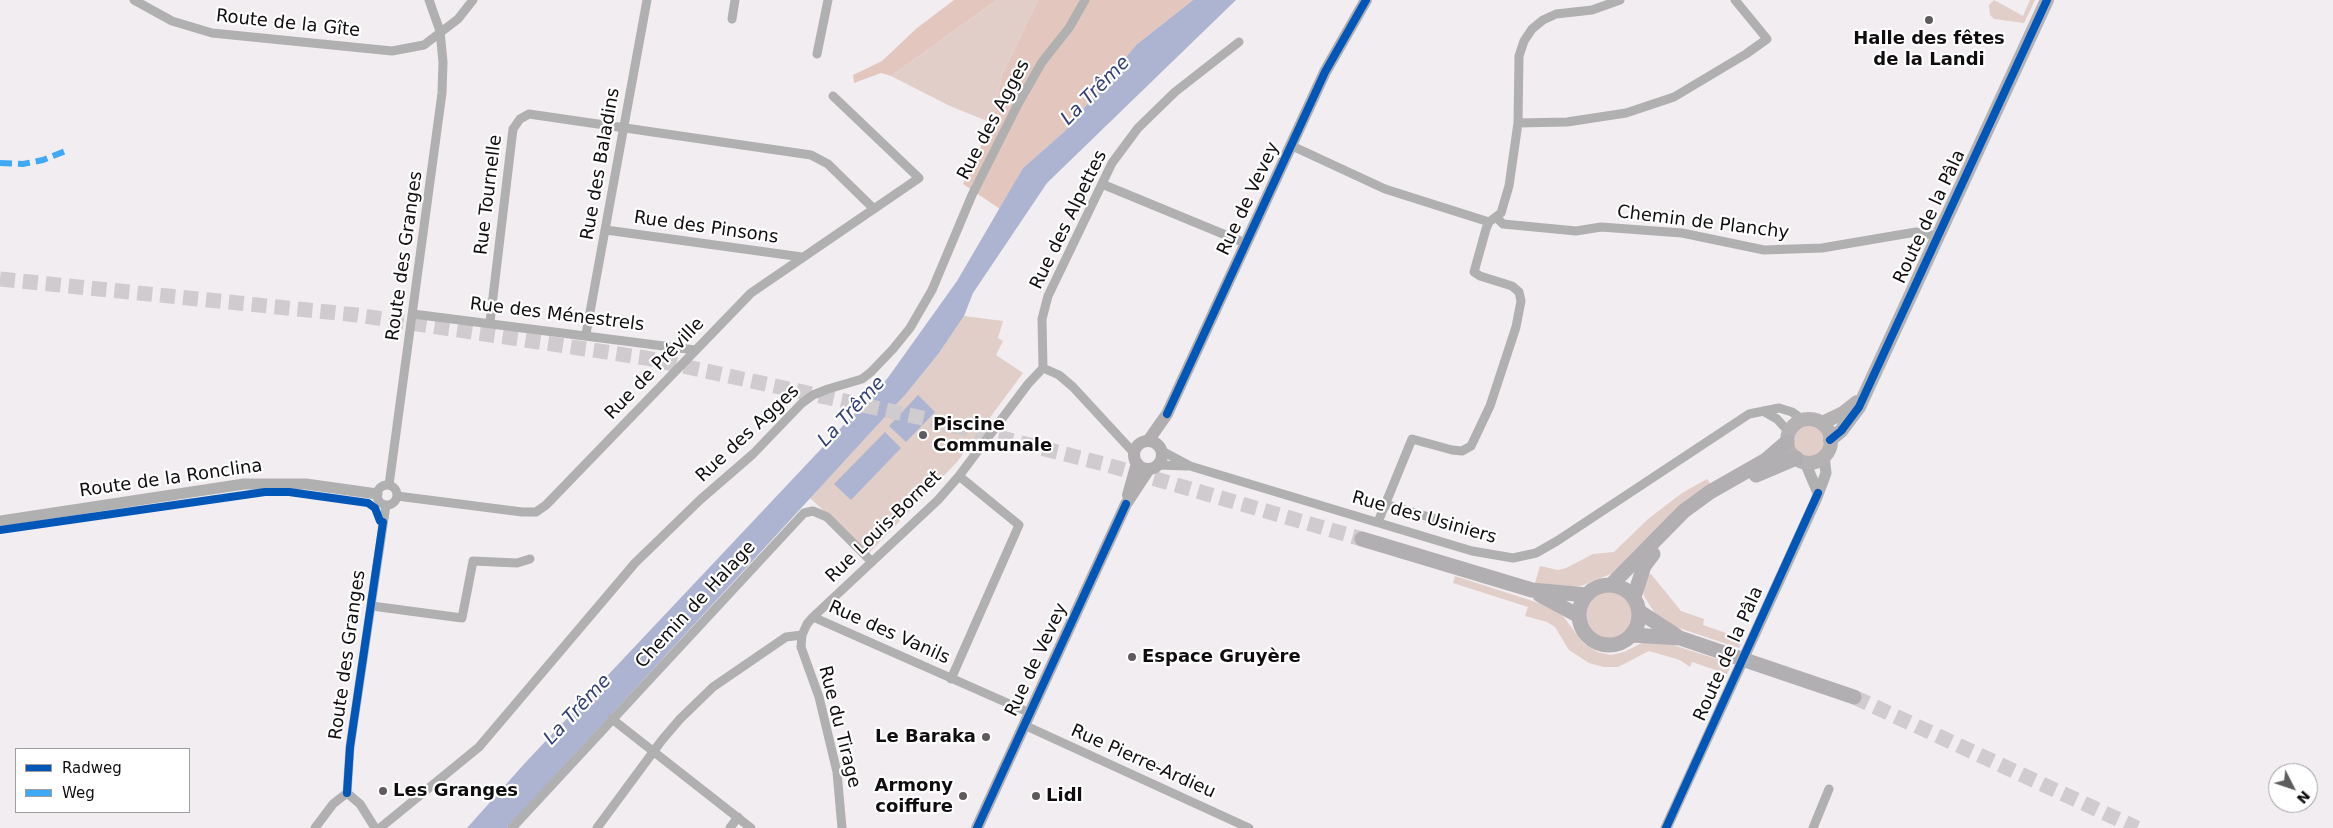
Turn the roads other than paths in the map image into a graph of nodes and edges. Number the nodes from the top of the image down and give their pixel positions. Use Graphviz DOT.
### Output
graph roads {
  1 [pos="134,0"];
  2 [pos="429,0"];
  3 [pos="473,0"];
  4 [pos="647,0"];
  5 [pos="735,0"];
  6 [pos="828,0"];
  7 [pos="1085,0"];
  8 [pos="1366,0"];
  9 [pos="1620,0"];
  10 [pos="2047,0"];
  11 [pos="1736,1"];
  12 [pos="732,19"];
  13 [pos="440,31"];
  14 [pos="1240,42"];
  15 [pos="817,54"];
  16 [pos="834,96"];
  17 [pos="1518,124"];
  18 [pos="624,127"];
  19 [pos="1290,145"];
  20 [pos="1102,184"];
  21 [pos="874,209"];
  22 [pos="1493,220"];
  23 [pos="606,230"];
  24 [pos="1936,236"];
  25 [pos="1245,243"];
  26 [pos="802,258"];
  27 [pos="413,314"];
  28 [pos="490,322"];
  29 [pos="586,334"];
  30 [pos="696,350"];
  31 [pos="1043,368"];
  32 [pos="1863,396"];
  33 [pos="1763,411"];
  34 [pos="1167,414"];
  35 [pos="1803,420"];
  36 [pos="1822,423"];
  37 [pos="1788,437"];
  38 [pos="1830,440"];
  39 [pos="1148,441"];
  40 [pos="1161,449"];
  41 [pos="1824,456"];
  42 [pos="1135,458"];
  43 [pos="1801,460"];
  44 [pos="1190,466"];
  45 [pos="1154,467"];
  46 [pos="960,476"];
  47 [pos="389,485"];
  48 [pos="1818,493"];
  49 [pos="377,494"];
  50 [pos="397,496"];
  51 [pos="1126,504"];
  52 [pos="1385,504"];
  53 [pos="386,505"];
  54 [pos="0,521"];
  55 [pos="1378,522"];
  56 [pos="1476,531"];
  57 [pos="1362,540"];
  58 [pos="530,559"];
  59 [pos="872,562"];
  60 [pos="1612,584"];
  61 [pos="1532,590"];
  62 [pos="1587,594"];
  63 [pos="1634,597"];
  64 [pos="372,606"];
  65 [pos="1640,612"];
  66 [pos="1579,616"];
  67 [pos="814,617"];
  68 [pos="802,635"];
  69 [pos="1632,635"];
  70 [pos="1680,638"];
  71 [pos="951,679"];
  72 [pos="1854,697"];
  73 [pos="1030,713"];
  74 [pos="612,719"];
  75 [pos="1024,725"];
  76 [pos="653,753"];
  77 [pos="1829,789"];
  78 [pos="347,793"];
  79 [pos="738,818"];
  80 [pos="315,828"];
  81 [pos="375,828"];
  82 [pos="380,828"];
  83 [pos="512,828"];
  84 [pos="597,828"];
  85 [pos="730,828"];
  86 [pos="751,828"];
  87 [pos="842,828"];
  88 [pos="977,828"];
  89 [pos="1249,828"];
  90 [pos="1666,828"];
  91 [pos="1813,828"];
  1 -- 13 [label="street, Route de la Gîte"];
  2 -- 13 [label="street, Route des Granges"];
  3 -- 13 [label="street, Route de la Gîte"];
  4 -- 18 [label="street, Rue des Baladins"];
  5 -- 12 [label="street"];
  6 -- 15 [label="street"];
  7 -- 82 [label="street, Rue des Agges"];
  8 -- 19 [label="main road, Rue de Vevey"];
  9 -- 17 [label="street"];
  10 -- 24 [label="main road, Route de la Pâla"];
  11 -- 17 [label="street"];
  13 -- 27 [label="street, Route des Granges"];
  14 -- 20 [label="street, Rue des Alpettes"];
  16 -- 21 [label="street, Rue de Préville"];
  17 -- 22 [label="street"];
  18 -- 21 [label="street"];
  18 -- 23 [label="street, Rue des Baladins"];
  18 -- 28 [label="street, Rue Tournelle"];
  19 -- 22 [label="street, Chemin de Planchy"];
  19 -- 25 [label="main road, Rue de Vevey"];
  20 -- 25 [label="street"];
  20 -- 31 [label="street, Rue des Alpettes"];
  21 -- 26 [label="street, Rue de Préville"];
  22 -- 24 [label="street, Chemin de Planchy"];
  22 -- 52 [label="street"];
  23 -- 26 [label="street, Rue des Pinsons"];
  23 -- 29 [label="street, Rue des Baladins"];
  24 -- 32 [label="main road, Route de la Pâla"];
  25 -- 34 [label="main road, Rue de Vevey"];
  26 -- 30 [label="street, Rue de Préville"];
  27 -- 28 [label="street, Rue des Ménestrels"];
  27 -- 47 [label="street, Route des Granges"];
  28 -- 29 [label="street, Rue des Ménestrels"];
  29 -- 30 [label="street, Rue des Ménestrels"];
  30 -- 50 [label="street, Rue de Préville"];
  31 -- 42 [label="street"];
  31 -- 46 [label="street, Rue Louis-Bornet"];
  32 -- 36 [label="main road, Route de la Pâla"];
  32 -- 38 [label="main road, Route de la Pâla"];
  33 -- 35 [label="street, Rue des Usiniers"];
  33 -- 37 [label="street"];
  33 -- 55 [label="street, Rue des Usiniers"];
  34 -- 39 [label="main road, Rue de Vevey"];
  34 -- 40 [label="main road, Rue de Vevey"];
  35 -- 36 [label="main road"];
  35 -- 37 [label="main road"];
  36 -- 38 [label="main road"];
  37 -- 43 [label="main road"];
  37 -- 60 [label="highway"];
  38 -- 41 [label="main road"];
  39 -- 40 [label="main road"];
  39 -- 42 [label="main road, Rue de Vevey"];
  40 -- 44 [label="street, Rue des Usiniers"];
  40 -- 45 [label="main road, Rue de Vevey"];
  41 -- 43 [label="main road"];
  41 -- 48 [label="street, Route de la Pâla"];
  42 -- 45 [label="main road"];
  42 -- 51 [label="main road, Rue de Vevey"];
  43 -- 48 [label="street"];
  43 -- 63 [label="highway"];
  44 -- 45 [label="street, Rue des Usiniers"];
  44 -- 55 [label="street, Rue des Usiniers"];
  45 -- 51 [label="main road, Rue de Vevey"];
  46 -- 59 [label="street, Rue Louis-Bornet"];
  46 -- 71 [label="street"];
  47 -- 49 [label="street"];
  47 -- 50 [label="street"];
  48 -- 90 [label="street, Route de la Pâla"];
  49 -- 53 [label="street"];
  49 -- 54 [label="street, Route de la Ronclina"];
  50 -- 53 [label="street"];
  51 -- 73 [label="main road, Rue de Vevey"];
  52 -- 55 [label="street"];
  52 -- 56 [label="street"];
  53 -- 64 [label="street, Route des Granges"];
  57 -- 61 [label="highway"];
  58 -- 64 [label="street"];
  59 -- 67 [label="street, Rue Louis-Bornet"];
  59 -- 74 [label="street, Chemin de Halage"];
  60 -- 62 [label="highway"];
  60 -- 63 [label="highway"];
  61 -- 62 [label="highway"];
  61 -- 66 [label="highway"];
  62 -- 66 [label="highway"];
  63 -- 65 [label="highway"];
  64 -- 78 [label="street, Route des Granges"];
  65 -- 69 [label="highway"];
  65 -- 70 [label="highway"];
  66 -- 69 [label="highway"];
  67 -- 68 [label="street, Rue Louis-Bornet"];
  67 -- 71 [label="street, Rue des Vanils"];
  68 -- 76 [label="street"];
  68 -- 87 [label="street, Rue du Tirage"];
  69 -- 70 [label="highway"];
  70 -- 72 [label="highway"];
  71 -- 73 [label="street, Rue des Vanils"];
  73 -- 75 [label="main road, Rue de Vevey"];
  74 -- 76 [label="street"];
  74 -- 83 [label="street, Chemin de Halage"];
  75 -- 88 [label="main road, Rue de Vevey"];
  75 -- 89 [label="street, Rue Pierre-Ardieu"];
  76 -- 79 [label="street"];
  76 -- 84 [label="street"];
  77 -- 91 [label="street"];
  78 -- 80 [label="street"];
  78 -- 81 [label="street"];
  79 -- 85 [label="street"];
  79 -- 86 [label="street"];
}
